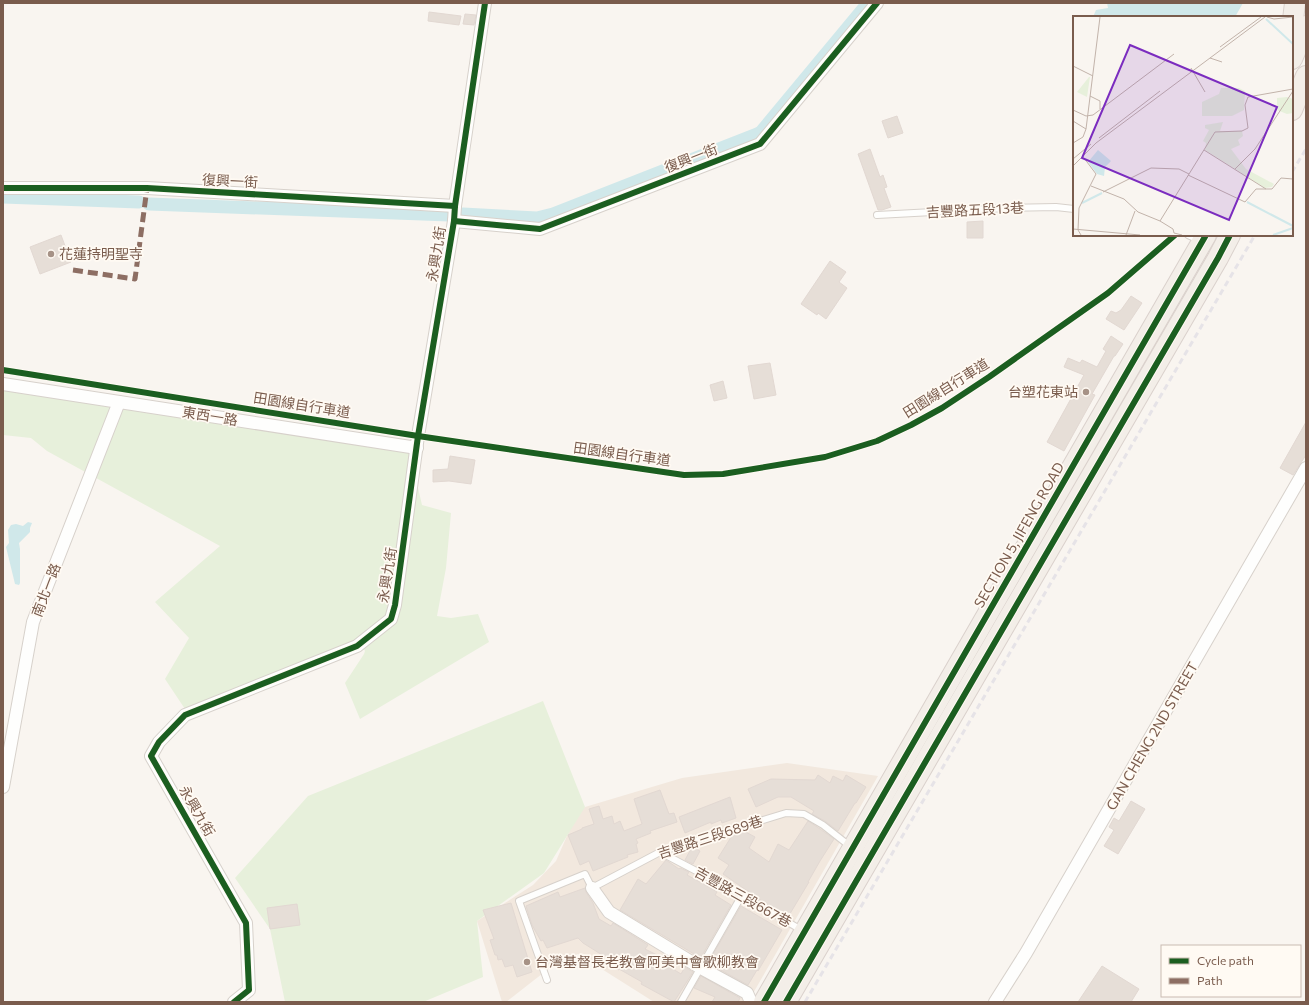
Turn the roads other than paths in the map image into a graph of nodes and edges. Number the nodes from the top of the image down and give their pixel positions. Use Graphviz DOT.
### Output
graph roads {
  1 [pos="485,3"];
  2 [pos="877,3"];
  3 [pos="1295,3"];
  4 [pos="1293,20"];
  5 [pos="1306,26"];
  6 [pos="1293,57"];
  7 [pos="1306,76"];
  8 [pos="1306,93"];
  9 [pos="1293,108"];
  10 [pos="1293,114"];
  11 [pos="3,188"];
  12 [pos="455,206"];
  13 [pos="1073,209"];
  14 [pos="877,215"];
  15 [pos="454,221"];
  16 [pos="1229,236"];
  17 [pos="1199,237"];
  18 [pos="3,384"];
  19 [pos="119,402"];
  20 [pos="417,448"];
  21 [pos="1306,468"];
  22 [pos="3,787"];
  23 [pos="660,852"];
  24 [pos="862,852"];
  25 [pos="592,888"];
  26 [pos="742,895"];
  27 [pos="804,932"];
  28 [pos="701,968"];
  29 [pos="547,980"];
  30 [pos="234,1002"];
  31 [pos="681,1002"];
  32 [pos="751,1002"];
  33 [pos="764,1002"];
  34 [pos="786,1002"];
  35 [pos="995,1002"];
  1 -- 12 [label="street, 永興九街"];
  2 -- 15 [label="street, 復興一街"];
  3 -- 4 [label="main road"];
  5 -- 6 [label="main road"];
  7 -- 9 [label="main road"];
  8 -- 10 [label="main road"];
  11 -- 12 [label="street, 復興一街"];
  12 -- 15 [label="street, 永興九街"];
  13 -- 14 [label="lane, 吉豐路五段13巷"];
  15 -- 20 [label="street, 永興九街"];
  16 -- 24 [label="main road"];
  17 -- 24 [label="main road, SECTION 5, JIFENG ROAD"];
  18 -- 19 [label="street, 東西一路"];
  19 -- 20 [label="street, 東西一路"];
  19 -- 22 [label="street, 南北一路"];
  20 -- 30 [label="street, 永興九街"];
  21 -- 35 [label="street, GAN CHENG 2ND STREET"];
  23 -- 24 [label="lane, 吉豐路三段689巷"];
  23 -- 25 [label="lane, 吉豐路三段689巷"];
  23 -- 26 [label="lane, 吉豐路三段667巷"];
  24 -- 27 [label="main road"];
  24 -- 34 [label="main road"];
  25 -- 28 [label="street"];
  25 -- 29 [label="lane"];
  26 -- 27 [label="lane, 吉豐路三段667巷"];
  26 -- 28 [label="lane"];
  27 -- 33 [label="main road"];
  28 -- 31 [label="lane"];
  28 -- 32 [label="street"];
}
